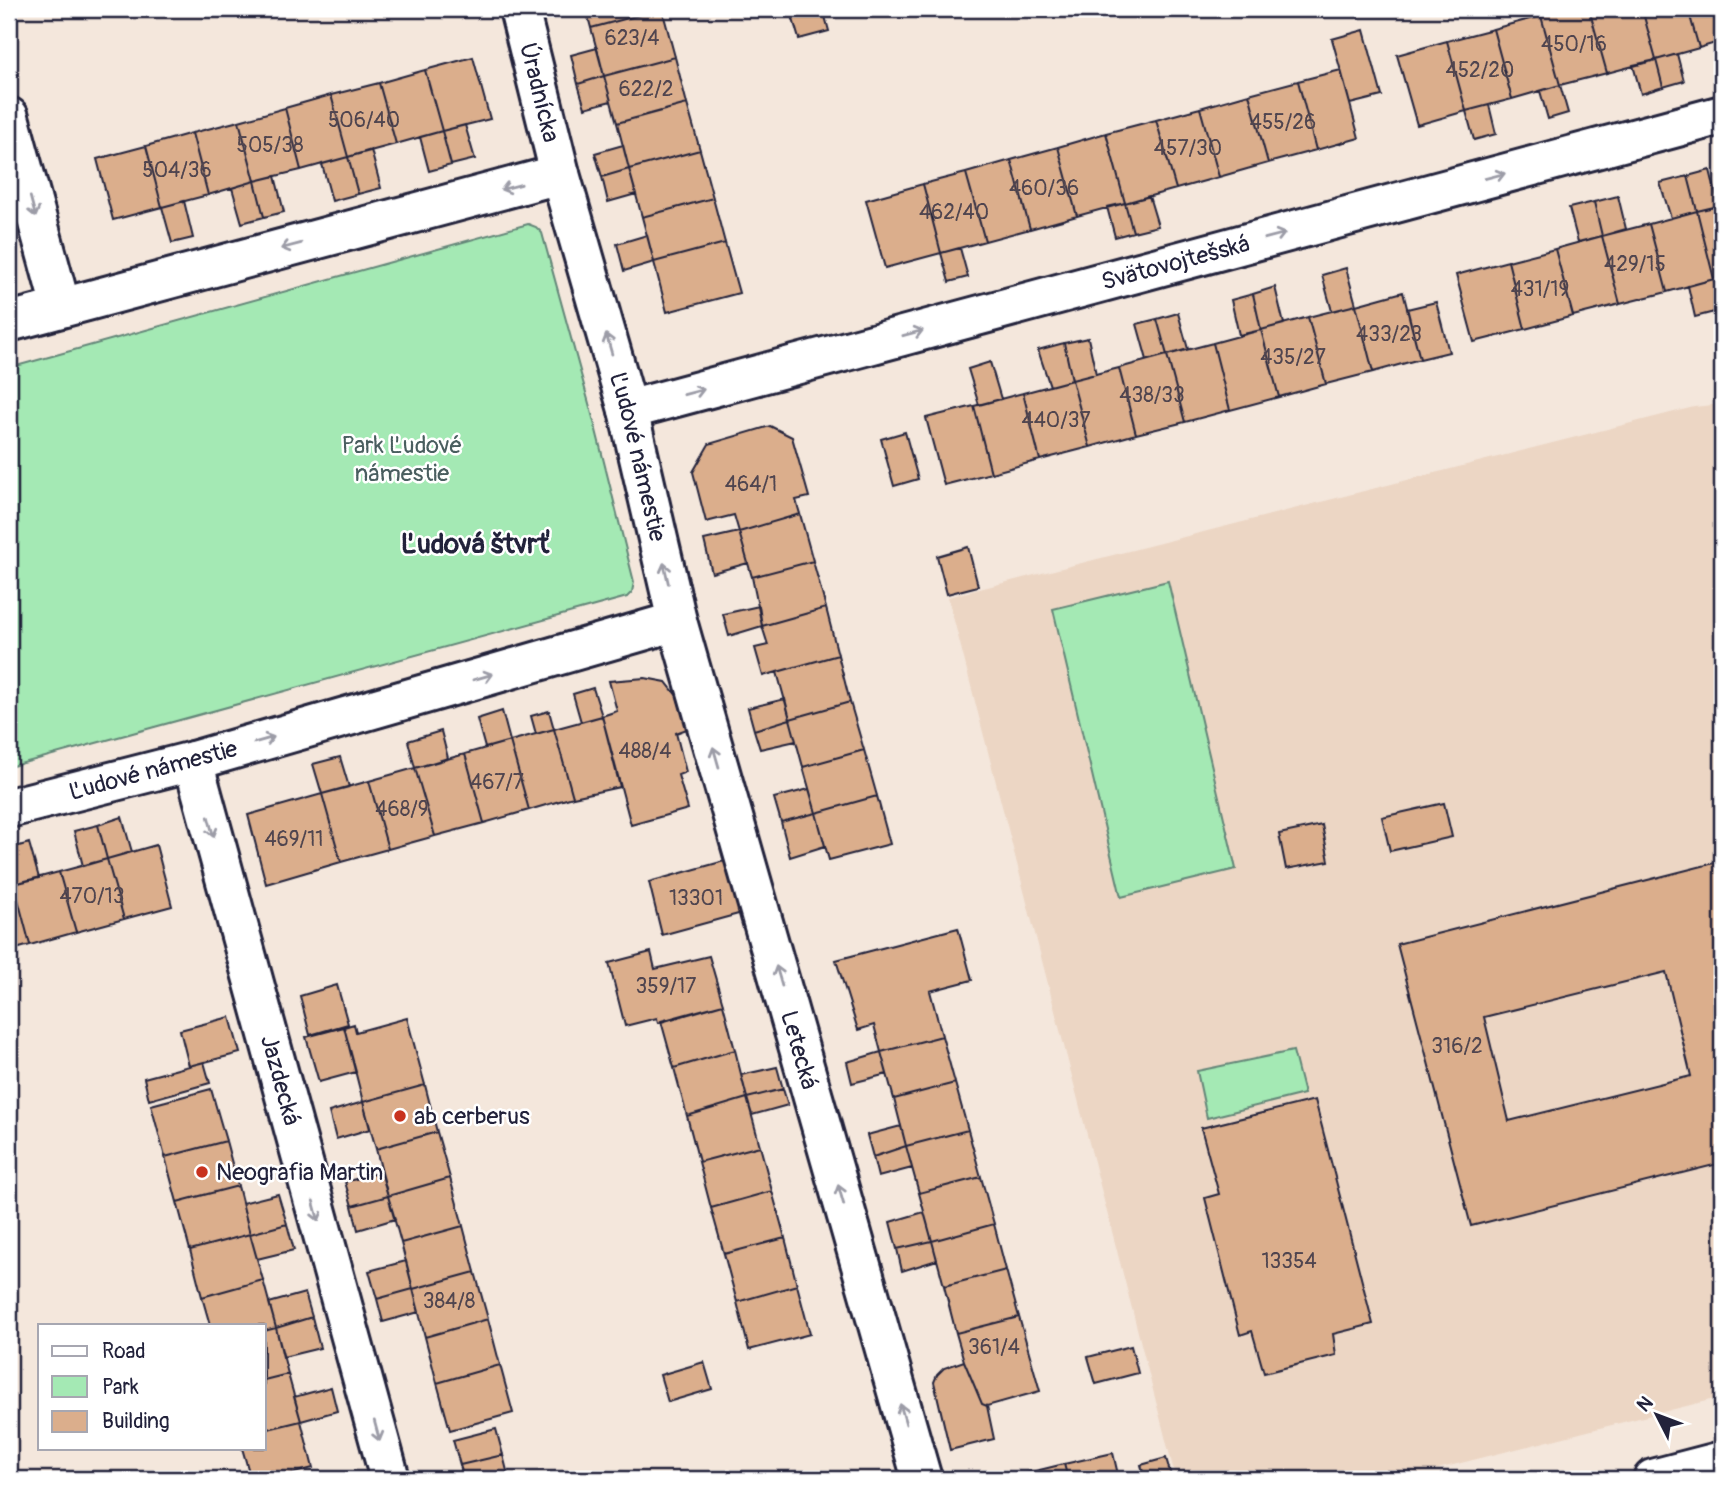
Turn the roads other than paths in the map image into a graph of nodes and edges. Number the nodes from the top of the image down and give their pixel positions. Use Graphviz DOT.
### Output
graph roads {
  1 [pos="519,9"];
  2 [pos="1722,115"];
  3 [pos="9,117"];
  4 [pos="560,174"];
  5 [pos="61,307"];
  6 [pos="9,323"];
  7 [pos="628,410"];
  8 [pos="677,621"];
  9 [pos="193,761"];
  10 [pos="9,808"];
  11 [pos="1722,1461"];
  12 [pos="390,1479"];
  13 [pos="922,1479"];
  14 [pos="1653,1479"];
  1 -- 4 [label="street, Úradnícka"];
  7 -- 2 [label="street, Svätovojtešská, one-way"];
  3 -- 5 [label="street, one-way"];
  4 -- 5 [label="street, one-way"];
  7 -- 4 [label="street, Ľudové námestie, one-way"];
  5 -- 6 [label="street"];
  8 -- 7 [label="street, Ľudové námestie, one-way"];
  9 -- 8 [label="street, Ľudové námestie, one-way"];
  13 -- 8 [label="street, Letecká, one-way"];
  9 -- 10 [label="street, Ľudové námestie"];
  9 -- 12 [label="street, Jazdecká, one-way"];
  11 -- 14 [label="street"];
}
